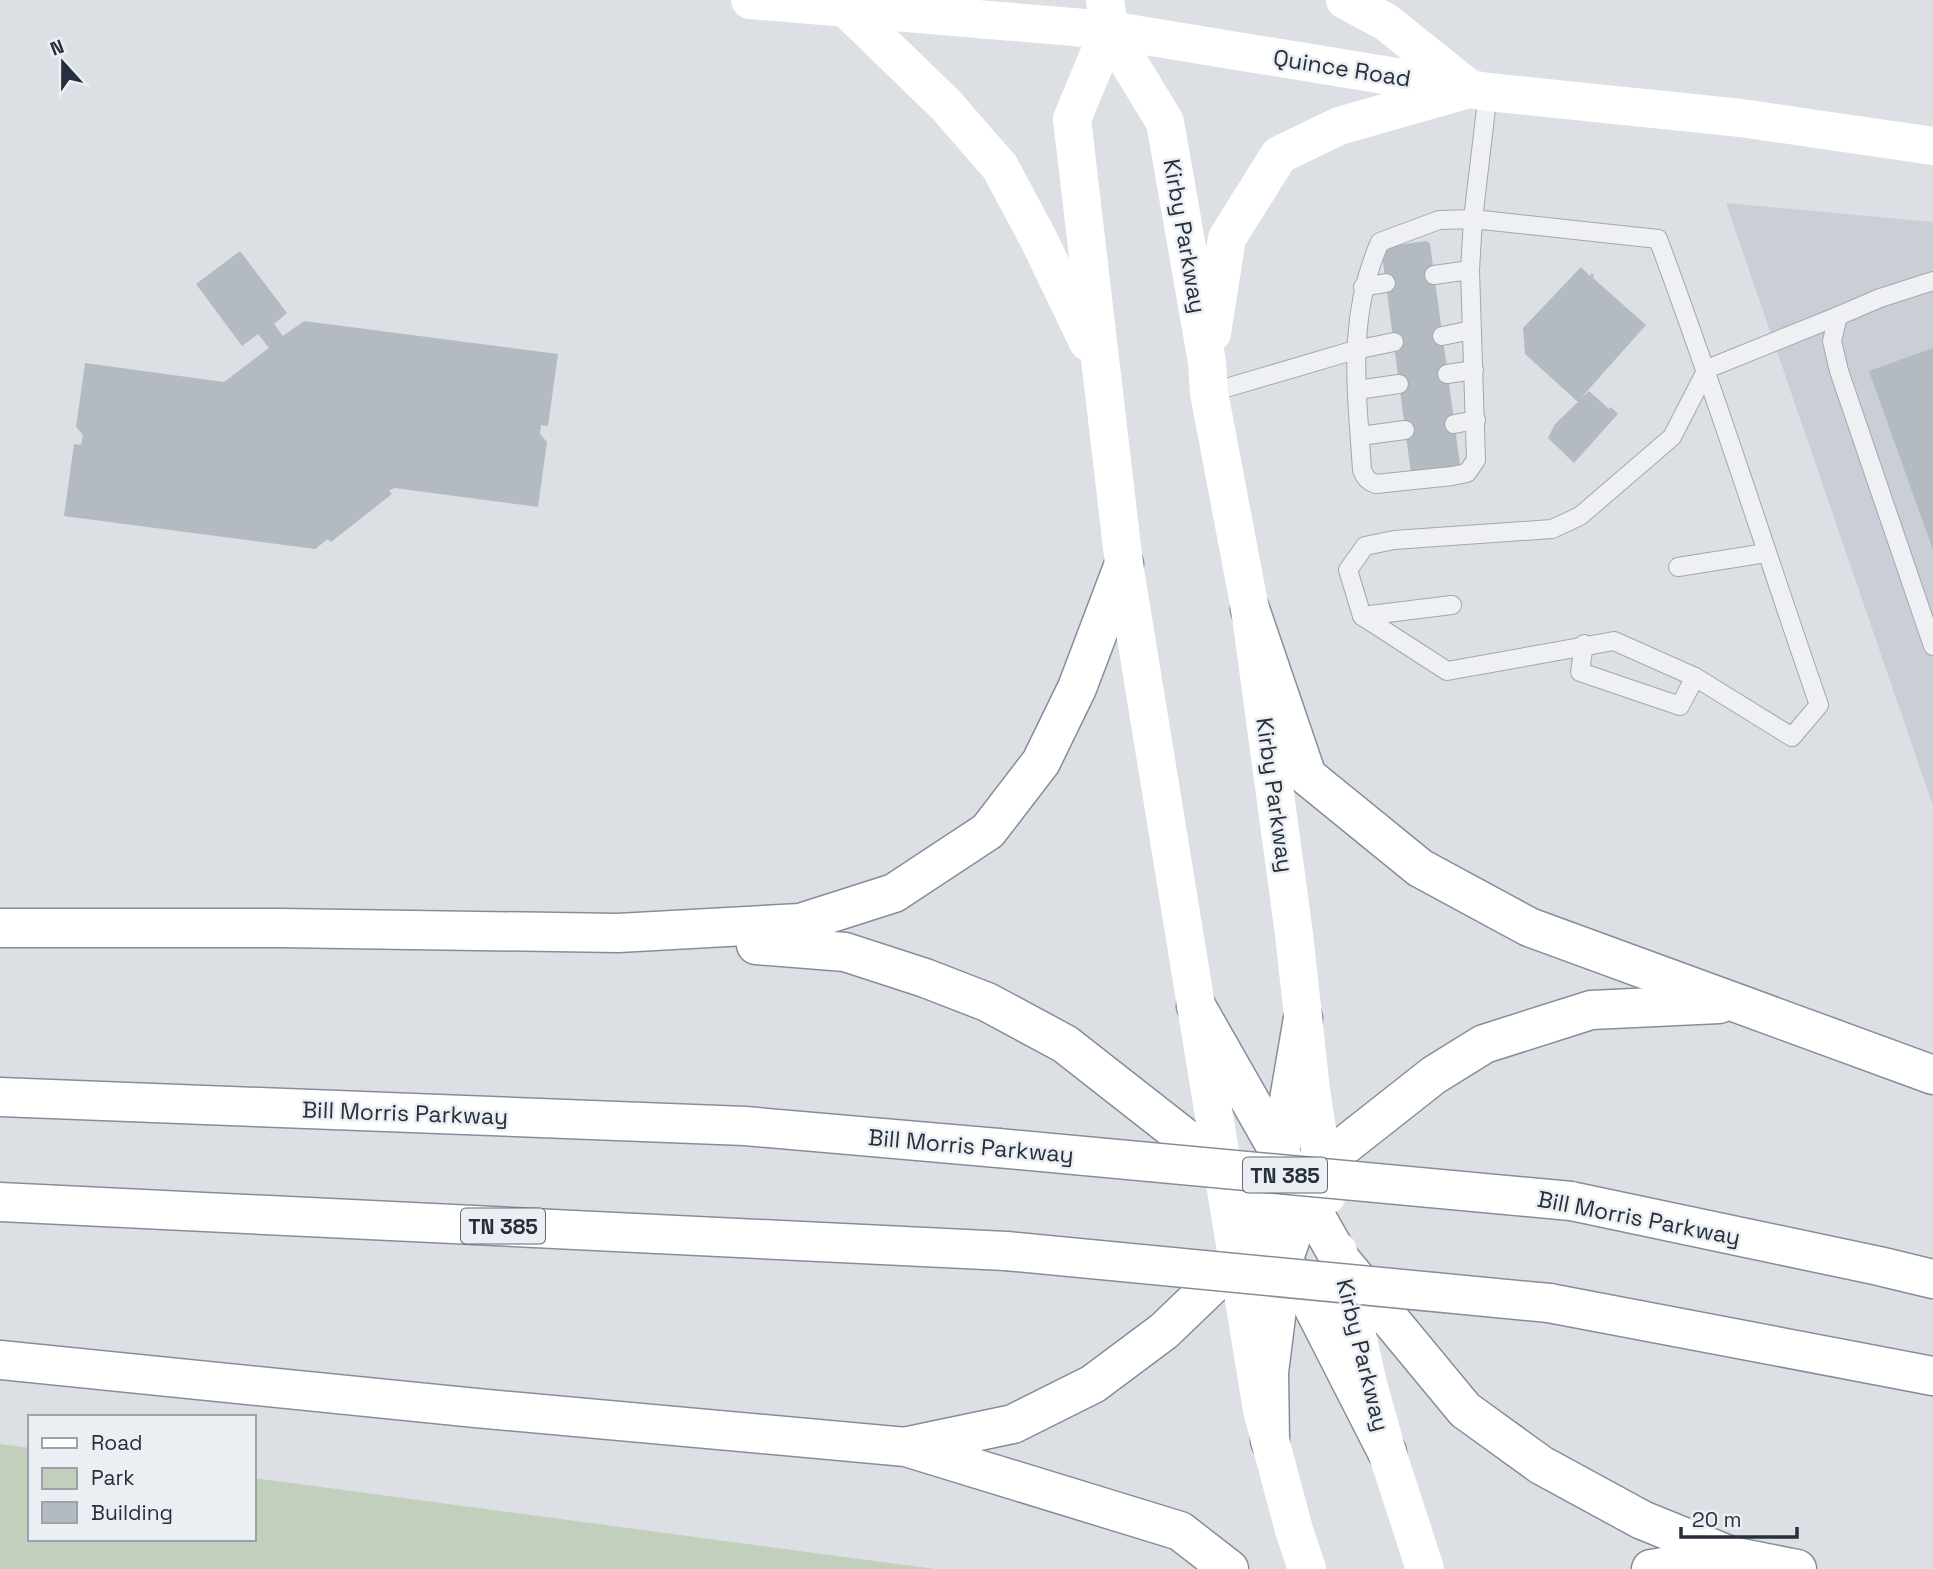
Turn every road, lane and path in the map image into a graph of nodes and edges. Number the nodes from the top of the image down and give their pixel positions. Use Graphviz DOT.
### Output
graph roads {
  1 [pos="750,0"];
  2 [pos="1345,0"];
  3 [pos="848,10"];
  4 [pos="1107,15"];
  5 [pos="1479,90"];
  6 [pos="1933,146"];
  7 [pos="1473,219"];
  8 [pos="1470,270"];
  9 [pos="1434,275"];
  10 [pos="1933,281"];
  11 [pos="1385,283"];
  12 [pos="1363,287"];
  13 [pos="1838,316"];
  14 [pos="1472,330"];
  15 [pos="1442,336"];
  16 [pos="1394,342"];
  17 [pos="1355,351"];
  18 [pos="1707,369"];
  19 [pos="1474,370"];
  20 [pos="1102,372"];
  21 [pos="1447,374"];
  22 [pos="1208,378"];
  23 [pos="1399,384"];
  24 [pos="1357,390"];
  25 [pos="1476,420"];
  26 [pos="1454,424"];
  27 [pos="1405,430"];
  28 [pos="1360,436"];
  29 [pos="1766,552"];
  30 [pos="1124,564"];
  31 [pos="1678,567"];
  32 [pos="1452,605"];
  33 [pos="1250,609"];
  34 [pos="1362,616"];
  35 [pos="1584,644"];
  36 [pos="1933,646"];
  37 [pos="1695,677"];
  38 [pos="0,928"];
  39 [pos="618,933"];
  40 [pos="1739,1003"];
  41 [pos="1196,1006"];
  42 [pos="1303,1018"];
  43 [pos="1933,1075"];
  44 [pos="0,1097"];
  45 [pos="1280,1153"];
  46 [pos="1222,1167"];
  47 [pos="1313,1181"];
  48 [pos="0,1202"];
  49 [pos="1260,1226"];
  50 [pos="1340,1259"];
  51 [pos="1237,1261"];
  52 [pos="1283,1261"];
  53 [pos="1933,1279"];
  54 [pos="0,1360"];
  55 [pos="1933,1376"];
  56 [pos="1270,1441"];
  57 [pos="906,1447"];
  58 [pos="1387,1452"];
  59 [pos="1731,1556"];
  60 [pos="1229,1569"];
  61 [pos="1307,1569"];
  62 [pos="1425,1569"];
  63 [pos="1651,1569"];
  64 [pos="1797,1569"];
  1 -- 3 [label="main road, Quince Road"];
  2 -- 5 [label="main road"];
  3 -- 4 [label="main road, Quince Road"];
  3 -- 20 [label="main road"];
  4 -- 5 [label="main road, Quince Road"];
  4 -- 20 [label="main road"];
  4 -- 22 [label="main road, Kirby Parkway"];
  5 -- 6 [label="main road, Quince Road"];
  5 -- 7 [label="lane"];
  5 -- 22 [label="main road"];
  7 -- 8 [label="lane"];
  7 -- 12 [label="lane"];
  7 -- 18 [label="lane"];
  8 -- 9 [label="lane"];
  8 -- 14 [label="lane"];
  10 -- 13 [label="lane"];
  11 -- 12 [label="lane"];
  12 -- 17 [label="lane"];
  13 -- 18 [label="lane"];
  13 -- 36 [label="lane"];
  14 -- 15 [label="lane"];
  14 -- 19 [label="lane"];
  16 -- 17 [label="lane"];
  17 -- 22 [label="lane"];
  17 -- 24 [label="lane"];
  18 -- 29 [label="lane"];
  18 -- 34 [label="lane"];
  19 -- 21 [label="lane"];
  19 -- 25 [label="lane"];
  20 -- 30 [label="main road"];
  22 -- 33 [label="main road, Kirby Parkway"];
  23 -- 24 [label="lane"];
  24 -- 28 [label="lane"];
  25 -- 26 [label="lane"];
  25 -- 28 [label="lane"];
  27 -- 28 [label="lane"];
  29 -- 31 [label="lane"];
  29 -- 37 [label="lane"];
  30 -- 39 [label="main road"];
  30 -- 41 [label="main road"];
  32 -- 34 [label="lane"];
  33 -- 40 [label="main road"];
  33 -- 42 [label="main road, Kirby Parkway"];
  34 -- 35 [label="lane"];
  35 -- 37 [label="lane"];
  35 -- 37 [label="lane"];
  38 -- 39 [label="main road"];
  39 -- 46 [label="main road"];
  40 -- 43 [label="main road"];
  40 -- 47 [label="main road"];
  41 -- 45 [label="main road"];
  41 -- 46 [label="main road"];
  42 -- 45 [label="main road"];
  42 -- 47 [label="main road, Kirby Parkway"];
  44 -- 53 [label="main road, Bill Morris Parkway / TN 385, bridge"];
  45 -- 47 [label="main road"];
  45 -- 49 [label="main road"];
  46 -- 49 [label="main road"];
  46 -- 51 [label="main road"];
  47 -- 50 [label="main road, Kirby Parkway"];
  47 -- 52 [label="main road"];
  48 -- 55 [label="main road, TN 385, bridge"];
  49 -- 51 [label="main road"];
  49 -- 52 [label="main road"];
  50 -- 58 [label="main road, Kirby Parkway"];
  50 -- 59 [label="main road"];
  51 -- 56 [label="main road"];
  51 -- 57 [label="main road"];
  52 -- 56 [label="main road"];
  52 -- 58 [label="main road"];
  54 -- 57 [label="main road"];
  56 -- 61 [label="main road"];
  57 -- 60 [label="main road"];
  58 -- 62 [label="main road, Kirby Parkway"];
  59 -- 63 [label="main road"];
  59 -- 64 [label="main road"];
}
